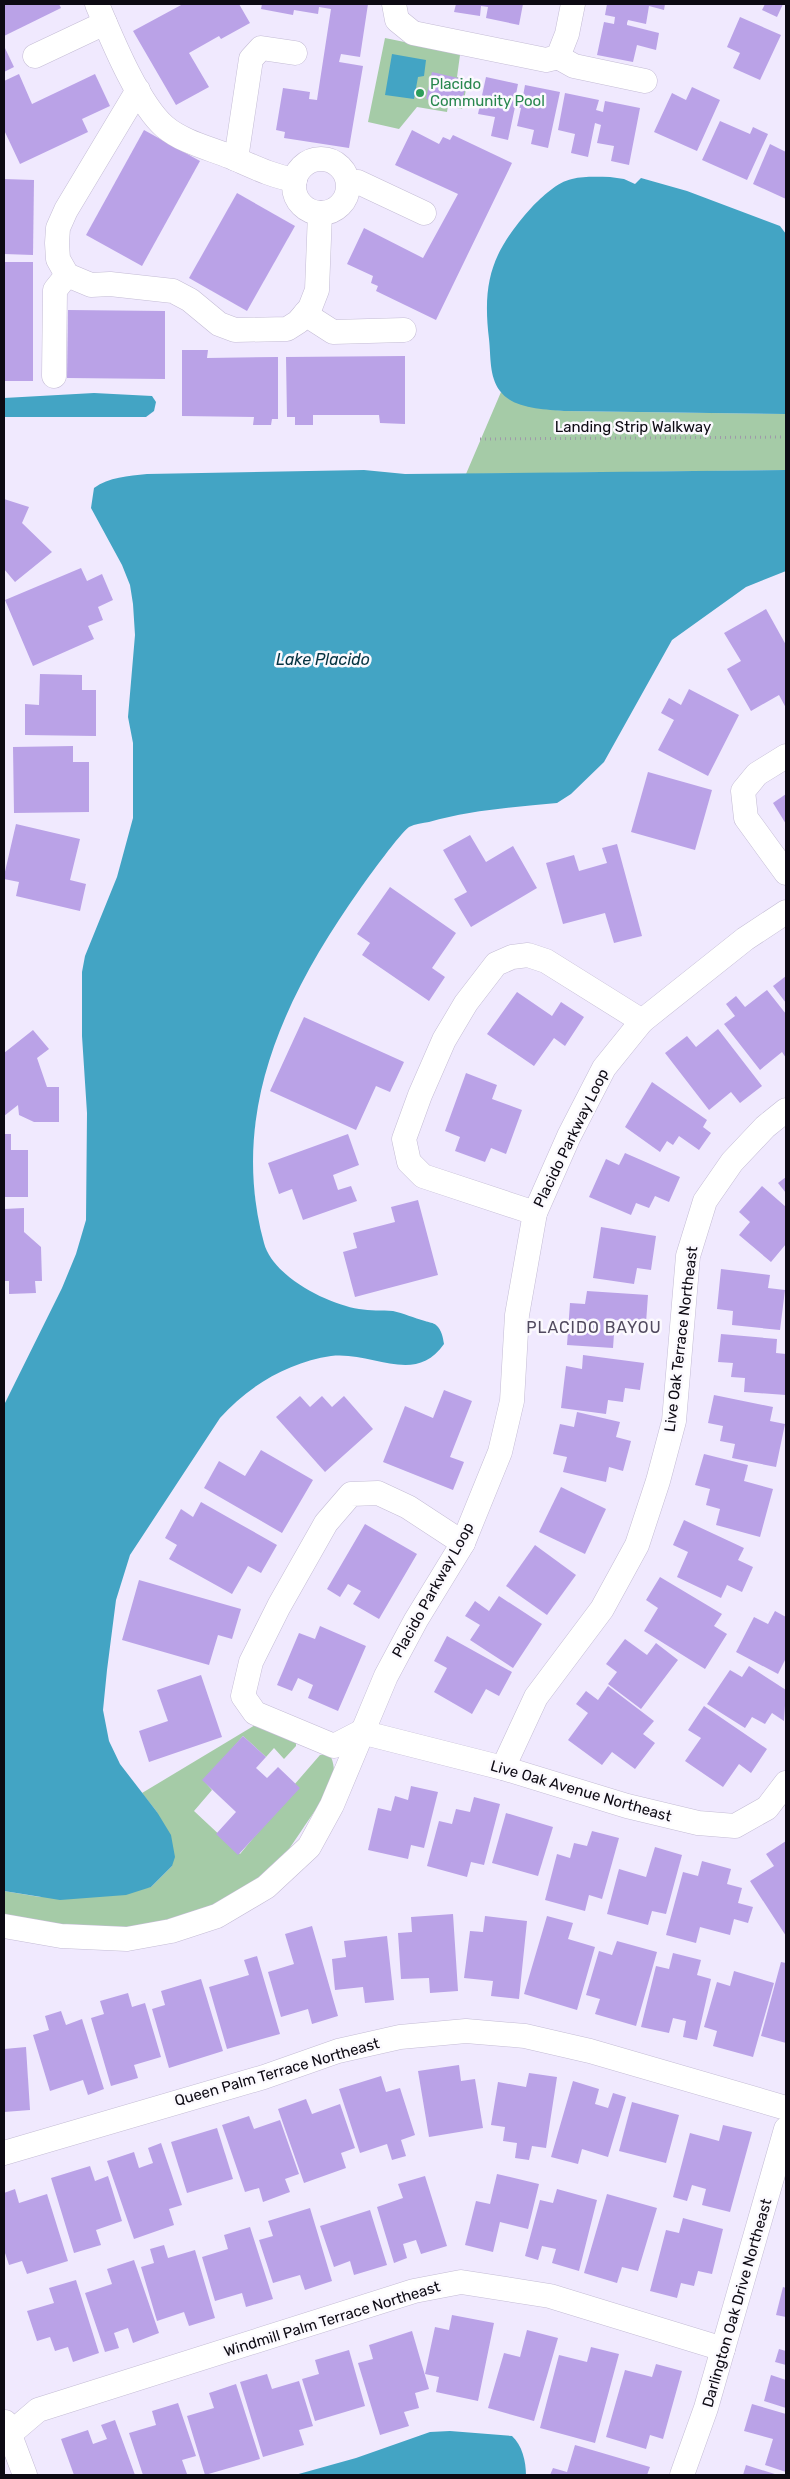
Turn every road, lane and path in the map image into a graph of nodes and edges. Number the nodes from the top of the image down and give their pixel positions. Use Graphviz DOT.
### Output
graph roads {
  1 [pos="394,4"];
  2 [pos="573,4"];
  3 [pos="101,13"];
  4 [pos="295,53"];
  5 [pos="35,56"];
  6 [pos="558,57"];
  7 [pos="645,81"];
  8 [pos="138,90"];
  9 [pos="236,159"];
  10 [pos="295,180"];
  11 [pos="348,182"];
  12 [pos="320,213"];
  13 [pos="424,214"];
  14 [pos="66,275"];
  15 [pos="305,314"];
  16 [pos="404,330"];
  17 [pos="54,376"];
  18 [pos="786,437"];
  19 [pos="480,439"];
  20 [pos="786,756"];
  21 [pos="786,873"];
  22 [pos="786,912"];
  23 [pos="642,1021"];
  24 [pos="786,1110"];
  25 [pos="535,1213"];
  26 [pos="463,1543"];
  27 [pos="361,1732"];
  28 [pos="503,1768"];
  29 [pos="786,1782"];
  30 [pos="4,1926"];
  31 [pos="786,2108"];
  32 [pos="786,2129"];
  33 [pos="4,2153"];
  34 [pos="723,2349"];
  35 [pos="6,2431"];
  36 [pos="25,2475"];
  37 [pos="682,2475"];
  1 -- 6 [label="street"];
  2 -- 6 [label="street"];
  3 -- 5 [label="street"];
  3 -- 8 [label="street"];
  4 -- 9 [label="street"];
  6 -- 7 [label="street"];
  8 -- 9 [label="street"];
  8 -- 14 [label="street"];
  9 -- 10 [label="street"];
  10 -- 11 [label="street"];
  10 -- 12 [label="street"];
  11 -- 12 [label="street"];
  11 -- 13 [label="street"];
  12 -- 15 [label="street"];
  14 -- 15 [label="street"];
  14 -- 17 [label="street"];
  15 -- 16 [label="street"];
  18 -- 19 [label="path, Landing Strip Walkway"];
  20 -- 21 [label="street"];
  22 -- 23 [label="street, Placido Parkway Loop"];
  23 -- 25 [label="street, Placido Parkway Loop"];
  23 -- 25 [label="street"];
  24 -- 28 [label="street, Live Oak Terrace Northeast"];
  25 -- 26 [label="street, Placido Parkway Loop"];
  26 -- 27 [label="street, Placido Parkway Loop"];
  26 -- 27 [label="street"];
  27 -- 28 [label="street, Live Oak Avenue Northeast"];
  27 -- 30 [label="street, Placido Parkway Loop"];
  28 -- 29 [label="street, Live Oak Avenue Northeast"];
  31 -- 33 [label="street, Queen Palm Terrace Northeast"];
  32 -- 34 [label="street, Darlington Oak Drive Northeast"];
  34 -- 35 [label="street, Windmill Palm Terrace Northeast"];
  34 -- 37 [label="street, Darlington Oak Drive Northeast"];
  35 -- 36 [label="street"];
}
